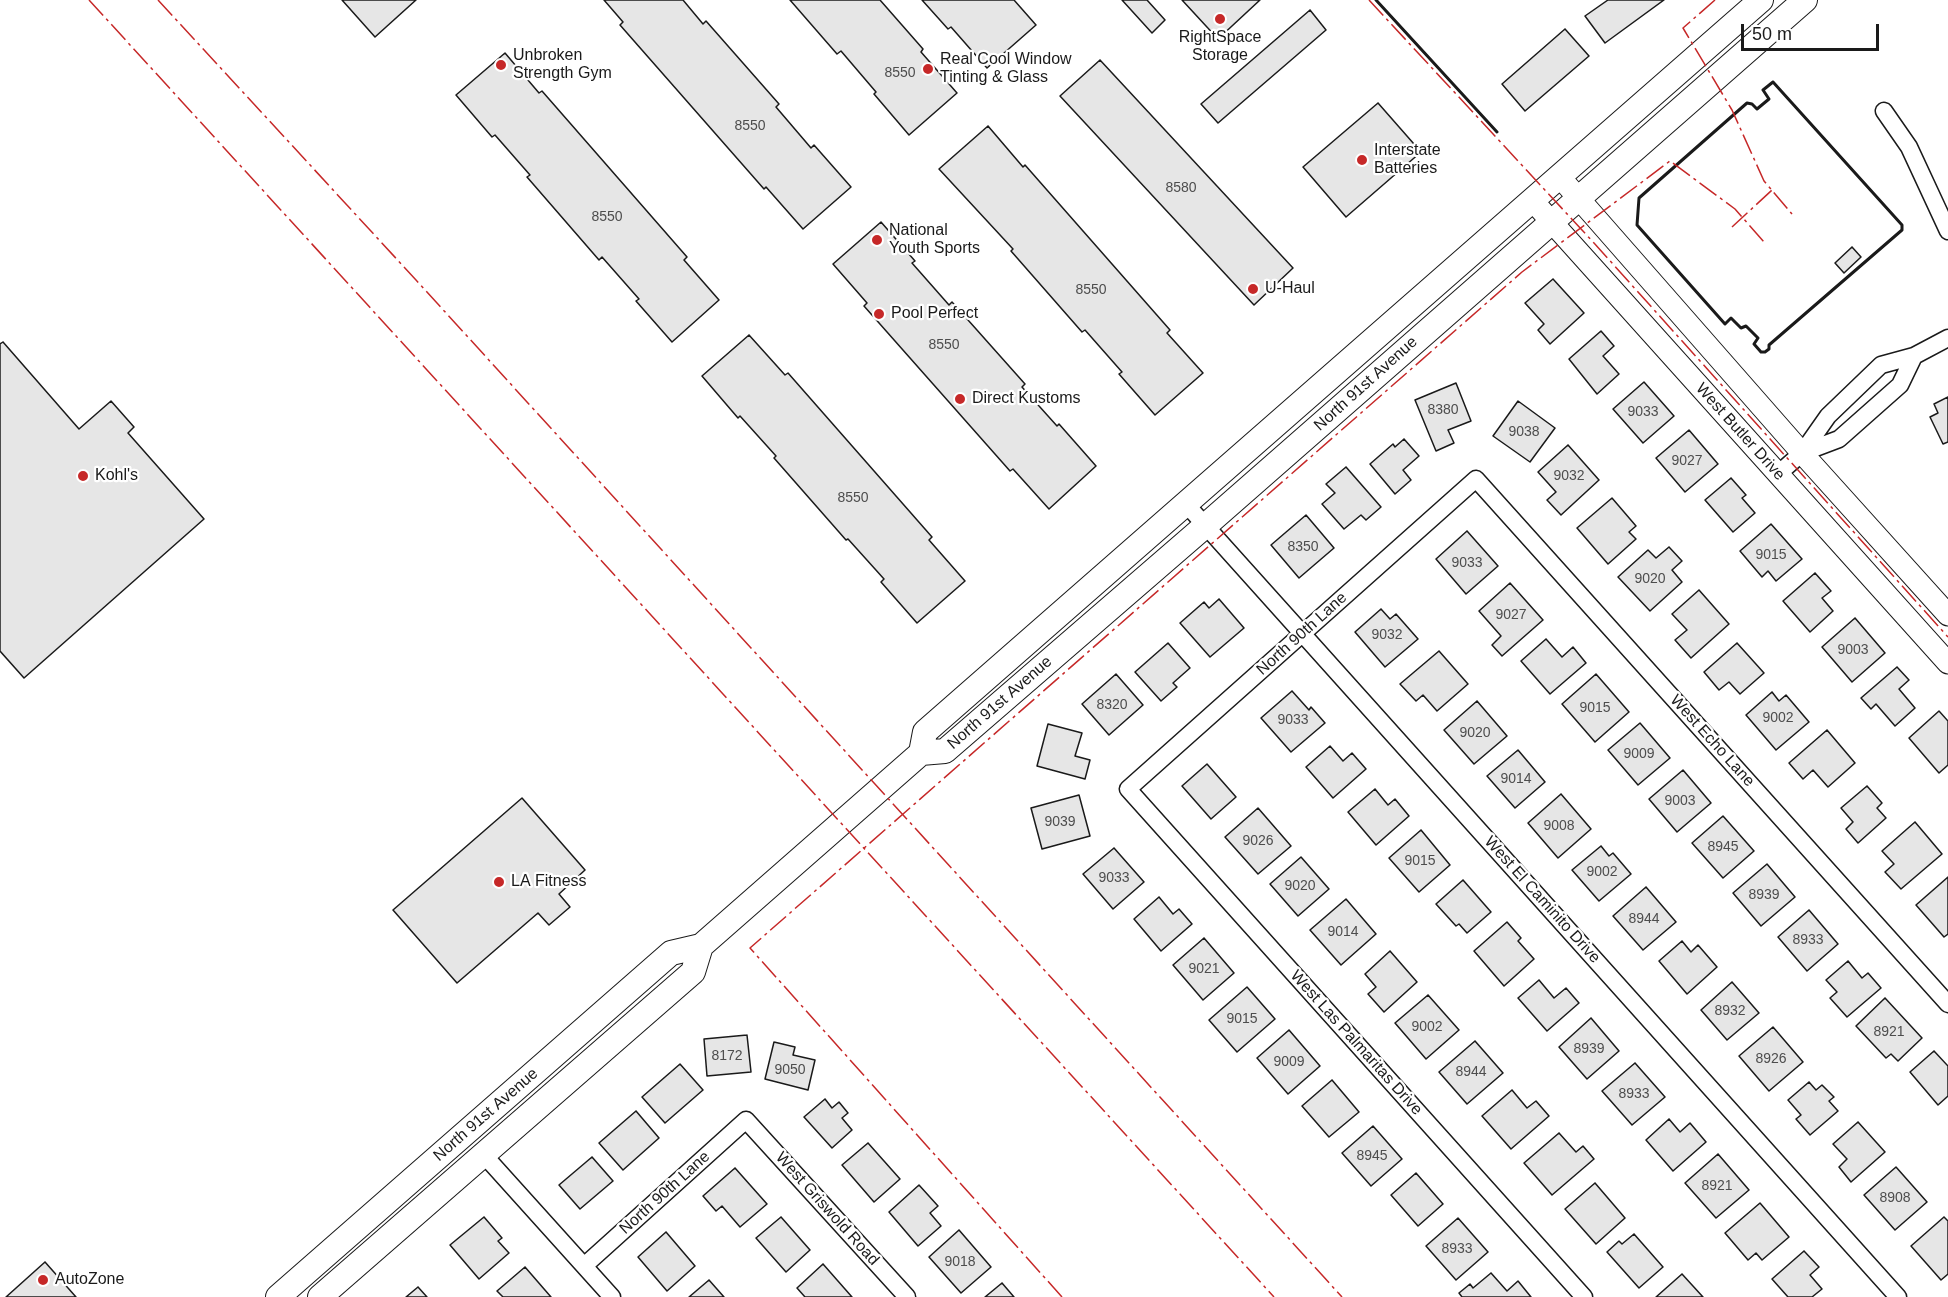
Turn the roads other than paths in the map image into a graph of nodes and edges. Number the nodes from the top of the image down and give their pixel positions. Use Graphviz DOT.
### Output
graph roads {
  1 [pos="1761,0"];
  2 [pos="1797,2"];
  3 [pos="1884,111"];
  4 [pos="1559,176"];
  5 [pos="1578,198"];
  6 [pos="1532,200"];
  7 [pos="1552,222"];
  8 [pos="1948,231"];
  9 [pos="1948,338"];
  10 [pos="1914,356"];
  11 [pos="1861,383"];
  12 [pos="1879,404"];
  13 [pos="1802,453"];
  14 [pos="1778,474"];
  15 [pos="1476,479"];
  16 [pos="1186,504"];
  17 [pos="1206,525"];
  18 [pos="1948,615"];
  19 [pos="1302,633"];
  20 [pos="1948,663"];
  21 [pos="921,753"];
  22 [pos="1128,789"];
  23 [pos="701,946"];
  24 [pos="1948,1004"];
  25 [pos="572,1040"];
  26 [pos="746,1120"];
  27 [pos="484,1155"];
  28 [pos="584,1266"];
  29 [pos="301,1276"];
  30 [pos="278,1297"];
  31 [pos="320,1297"];
  32 [pos="612,1297"];
  33 [pos="907,1297"];
  34 [pos="1584,1297"];
  35 [pos="1898,1297"];
  1 -- 4 [label="main road, North 91st Avenue"];
  2 -- 5 [label="main road, North 91st Avenue"];
  3 -- 8 [label="street"];
  4 -- 5 [label="street, West Butler Drive"];
  4 -- 6 [label="main road, North 91st Avenue"];
  5 -- 7 [label="main road, North 91st Avenue"];
  5 -- 13 [label="street, West Butler Drive"];
  6 -- 7 [label="street, West Butler Drive"];
  6 -- 16 [label="main road, North 91st Avenue"];
  7 -- 14 [label="street, West Butler Drive"];
  7 -- 17 [label="main road, North 91st Avenue"];
  9 -- 10 [label="street"];
  10 -- 11 [label="street"];
  10 -- 12 [label="street"];
  11 -- 12 [label="street"];
  11 -- 13 [label="street"];
  12 -- 13 [label="street"];
  13 -- 14 [label="street"];
  13 -- 18 [label="street, West Butler Drive"];
  14 -- 20 [label="street, West Butler Drive"];
  15 -- 19 [label="street, North 90th Lane"];
  15 -- 24 [label="street, West Echo Lane"];
  16 -- 17 [label="street, West El Caminito Drive"];
  16 -- 21 [label="main road, North 91st Avenue"];
  17 -- 19 [label="street, West El Caminito Drive"];
  17 -- 21 [label="main road, North 91st Avenue"];
  19 -- 22 [label="street, North 90th Lane"];
  19 -- 35 [label="street, West El Caminito Drive"];
  21 -- 23 [label="main road, North 91st Avenue"];
  22 -- 34 [label="street, West Las Palmaritas Drive"];
  23 -- 25 [label="main road, North 91st Avenue"];
  23 -- 27 [label="main road, North 91st Avenue"];
  25 -- 27 [label="main road"];
  25 -- 29 [label="main road, North 91st Avenue"];
  26 -- 28 [label="street, North 90th Lane"];
  26 -- 33 [label="street, West Griswold Road"];
  27 -- 28 [label="street"];
  27 -- 31 [label="main road, North 91st Avenue"];
  28 -- 32 [label="street"];
  29 -- 30 [label="main road, North 91st Avenue"];
  29 -- 31 [label="street"];
}
